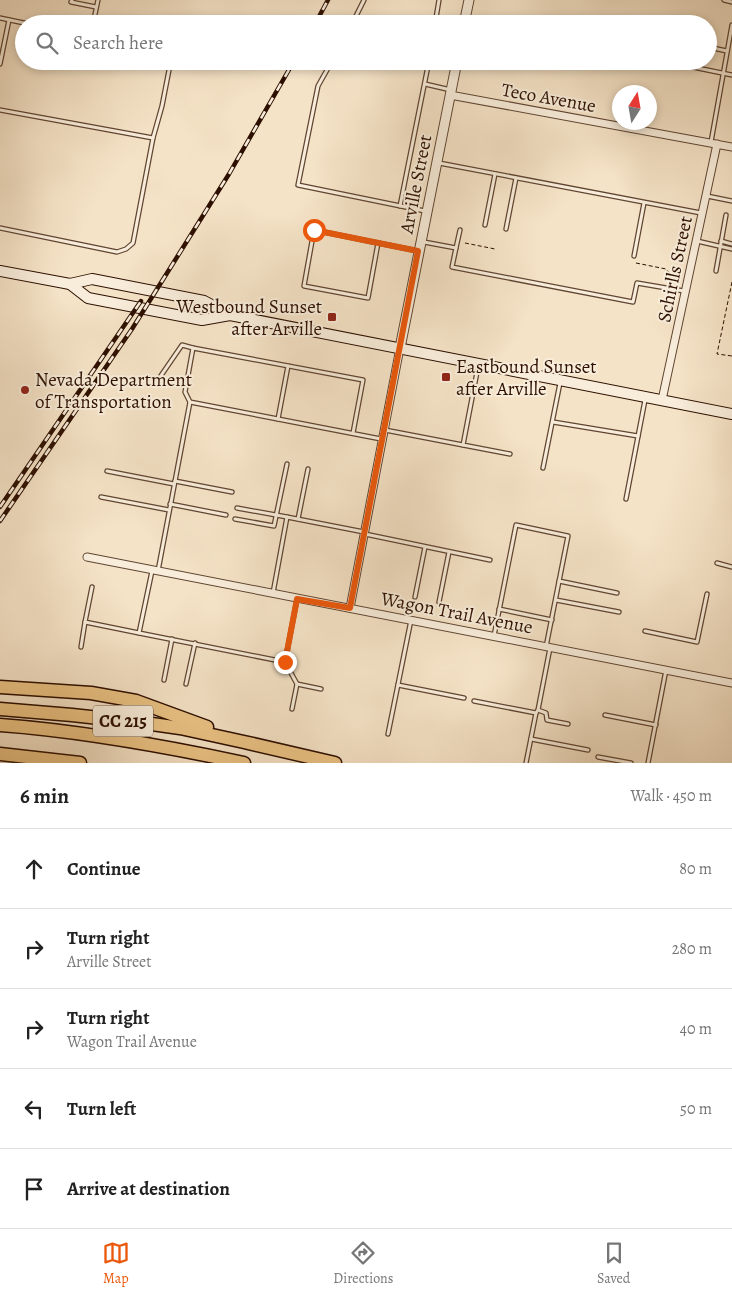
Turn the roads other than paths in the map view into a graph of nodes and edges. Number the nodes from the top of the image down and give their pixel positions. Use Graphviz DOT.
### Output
graph roads {
  1 [pos="72,0"];
  2 [pos="98,0"];
  3 [pos="364,0"];
  4 [pos="439,0"];
  5 [pos="470,0"];
  6 [pos="724,0"];
  7 [pos="732,2"];
  8 [pos="96,7"];
  9 [pos="95,15"];
  10 [pos="356,15"];
  11 [pos="436,15"];
  12 [pos="466,15"];
  13 [pos="0,18"];
  14 [pos="8,20"];
  15 [pos="15,21"];
  16 [pos="732,25"];
  17 [pos="729,50"];
  18 [pos="0,64"];
  19 [pos="169,70"];
  20 [pos="327,70"];
  21 [pos="427,70"];
  22 [pos="455,70"];
  23 [pos="706,70"];
  24 [pos="723,73"];
  25 [pos="732,75"];
  26 [pos="425,84"];
  27 [pos="450,92"];
  28 [pos="0,110"];
  29 [pos="153,138"];
  30 [pos="714,144"];
  31 [pos="732,147"];
  32 [pos="436,163"];
  33 [pos="495,174"];
  34 [pos="516,178"];
  35 [pos="706,196"];
  36 [pos="732,201"];
  37 [pos="644,202"];
  38 [pos="400,206"];
  39 [pos="426,211"];
  40 [pos="702,214"];
  41 [pos="726,215"];
  42 [pos="485,225"];
  43 [pos="0,228"];
  44 [pos="506,229"];
  45 [pos="460,230"];
  46 [pos="420,241"];
  47 [pos="696,241"];
  48 [pos="721,241"];
  49 [pos="378,243"];
  50 [pos="732,244"];
  51 [pos="720,246"];
  52 [pos="456,248"];
  53 [pos="732,249"];
  54 [pos="418,251"];
  55 [pos="634,256"];
  56 [pos="0,271"];
  57 [pos="716,271"];
  58 [pos="70,284"];
  59 [pos="686,292"];
  60 [pos="230,315"];
  61 [pos="193,348"];
  62 [pos="400,348"];
  63 [pos="479,364"];
  64 [pos="288,366"];
  65 [pos="160,377"];
  66 [pos="561,380"];
  67 [pos="645,396"];
  68 [pos="662,400"];
  69 [pos="190,402"];
  70 [pos="732,414"];
  71 [pos="278,419"];
  72 [pos="552,422"];
  73 [pos="384,430"];
  74 [pos="353,433"];
  75 [pos="638,436"];
  76 [pos="382,439"];
  77 [pos="463,445"];
  78 [pos="510,454"];
  79 [pos="286,464"];
  80 [pos="543,468"];
  81 [pos="308,469"];
  82 [pos="107,471"];
  83 [pos="175,482"];
  84 [pos="232,492"];
  85 [pos="102,497"];
  86 [pos="626,499"];
  87 [pos="170,504"];
  88 [pos="237,508"];
  89 [pos="169,510"];
  90 [pos="226,515"];
  91 [pos="276,515"];
  92 [pos="287,517"];
  93 [pos="235,518"];
  94 [pos="298,519"];
  95 [pos="364,533"];
  96 [pos="425,547"];
  97 [pos="449,552"];
  98 [pos="87,557"];
  99 [pos="490,560"];
  100 [pos="717,563"];
  101 [pos="732,566"];
  102 [pos="155,571"];
  103 [pos="559,581"];
  104 [pos="92,587"];
  105 [pos="617,593"];
  106 [pos="273,594"];
  107 [pos="707,594"];
  108 [pos="415,597"];
  109 [pos="297,599"];
  110 [pos="556,600"];
  111 [pos="439,602"];
  112 [pos="350,608"];
  113 [pos="499,610"];
  114 [pos="619,612"];
  115 [pos="411,620"];
  116 [pos="552,620"];
  117 [pos="86,622"];
  118 [pos="645,631"];
  119 [pos="139,633"];
  120 [pos="494,636"];
  121 [pos="172,639"];
  122 [pos="195,644"];
  123 [pos="81,647"];
  124 [pos="548,647"];
  125 [pos="285,662"];
  126 [pos="666,670"];
  127 [pos="164,680"];
  128 [pos="732,683"];
  129 [pos="186,684"];
  130 [pos="297,684"];
  131 [pos="398,685"];
  132 [pos="0,687"];
  133 [pos="321,689"];
  134 [pos="464,698"];
  135 [pos="474,702"];
  136 [pos="0,709"];
  137 [pos="292,709"];
  138 [pos="537,712"];
  139 [pos="605,715"];
  140 [pos="568,724"];
  141 [pos="0,725"];
  142 [pos="656,725"];
  143 [pos="388,734"];
  144 [pos="531,739"];
  145 [pos="244,742"];
  146 [pos="588,750"];
  147 [pos="0,754"];
  148 [pos="598,757"];
  149 [pos="80,763"];
  150 [pos="244,763"];
  151 [pos="335,763"];
  152 [pos="526,763"];
  153 [pos="630,763"];
  154 [pos="648,763"];
  1 -- 8 [label="lane"];
  2 -- 8 [label="lane"];
  3 -- 10 [label="lane"];
  4 -- 11 [label="lane"];
  5 -- 12 [label="street"];
  6 -- 7 [label="lane"];
  8 -- 9 [label="lane"];
  13 -- 14 [label="lane"];
  14 -- 15 [label="lane"];
  14 -- 18 [label="lane"];
  16 -- 17 [label="lane"];
  17 -- 24 [label="lane"];
  19 -- 29 [label="lane"];
  20 -- 38 [label="lane"];
  21 -- 26 [label="lane"];
  22 -- 27 [label="street, Arville Street"];
  23 -- 24 [label="lane"];
  24 -- 25 [label="lane"];
  24 -- 30 [label="lane"];
  26 -- 27 [label="lane"];
  26 -- 38 [label="lane"];
  27 -- 30 [label="street, Teco Avenue"];
  27 -- 32 [label="street, Arville Street"];
  28 -- 29 [label="lane"];
  29 -- 43 [label="lane"];
  30 -- 31 [label="street, Teco Avenue"];
  30 -- 35 [label="street, Schirlls Street"];
  32 -- 33 [label="lane"];
  32 -- 39 [label="street, Arville Street"];
  33 -- 34 [label="lane"];
  33 -- 42 [label="lane"];
  34 -- 37 [label="lane"];
  34 -- 44 [label="lane"];
  35 -- 36 [label="lane"];
  35 -- 40 [label="street, Schirlls Street"];
  37 -- 40 [label="lane"];
  37 -- 55 [label="lane"];
  38 -- 39 [label="lane"];
  39 -- 46 [label="street, Arville Street"];
  40 -- 47 [label="street, Schirlls Street"];
  41 -- 48 [label="lane"];
  45 -- 52 [label="lane"];
  46 -- 52 [label="lane"];
  46 -- 54 [label="street, Arville Street"];
  47 -- 51 [label="lane"];
  47 -- 59 [label="street, Schirlls Street"];
  48 -- 50 [label="lane"];
  48 -- 51 [label="lane"];
  49 -- 49 [label="lane"];
  49 -- 54 [label="lane"];
  51 -- 53 [label="lane"];
  51 -- 57 [label="lane"];
  52 -- 59 [label="lane"];
  54 -- 62 [label="street, Arville Street"];
  56 -- 58 [label="main road"];
  58 -- 60 [label="main road"];
  58 -- 60 [label="main road"];
  59 -- 68 [label="street, Schirlls Street"];
  60 -- 62 [label="main road"];
  61 -- 64 [label="lane"];
  61 -- 65 [label="lane"];
  61 -- 69 [label="lane"];
  62 -- 63 [label="main road"];
  62 -- 73 [label="street, Arville Street"];
  63 -- 66 [label="main road"];
  63 -- 77 [label="lane"];
  64 -- 71 [label="lane"];
  64 -- 74 [label="lane"];
  66 -- 67 [label="main road"];
  66 -- 72 [label="lane"];
  67 -- 68 [label="main road"];
  67 -- 75 [label="lane"];
  68 -- 70 [label="main road"];
  69 -- 71 [label="lane"];
  69 -- 83 [label="lane"];
  71 -- 74 [label="lane"];
  72 -- 75 [label="lane"];
  72 -- 80 [label="lane"];
  73 -- 76 [label="street, Arville Street"];
  73 -- 77 [label="lane"];
  74 -- 76 [label="lane"];
  75 -- 86 [label="lane"];
  76 -- 95 [label="street, Arville Street"];
  77 -- 78 [label="lane"];
  79 -- 91 [label="lane"];
  81 -- 94 [label="lane"];
  82 -- 83 [label="lane"];
  83 -- 84 [label="lane"];
  83 -- 87 [label="lane"];
  85 -- 89 [label="lane"];
  87 -- 89 [label="lane"];
  87 -- 90 [label="lane"];
  88 -- 91 [label="lane"];
  89 -- 102 [label="lane"];
  91 -- 92 [label="lane"];
  91 -- 93 [label="lane"];
  92 -- 94 [label="lane"];
  92 -- 106 [label="lane"];
  94 -- 95 [label="lane"];
  95 -- 96 [label="lane"];
  95 -- 112 [label="street, Arville Street"];
  96 -- 97 [label="lane"];
  96 -- 108 [label="lane"];
  97 -- 99 [label="lane"];
  97 -- 111 [label="lane"];
  98 -- 102 [label="street, Wagon Trail Avenue"];
  100 -- 101 [label="lane"];
  102 -- 106 [label="street, Wagon Trail Avenue"];
  102 -- 119 [label="lane"];
  103 -- 105 [label="lane"];
  103 -- 110 [label="lane"];
  103 -- 113 [label="lane"];
  104 -- 117 [label="lane"];
  106 -- 109 [label="street, Wagon Trail Avenue"];
  107 -- 118 [label="lane"];
  109 -- 112 [label="street, Wagon Trail Avenue"];
  109 -- 125 [label="lane"];
  110 -- 114 [label="lane"];
  110 -- 116 [label="lane"];
  112 -- 115 [label="street, Wagon Trail Avenue"];
  113 -- 116 [label="lane"];
  113 -- 120 [label="lane"];
  115 -- 120 [label="street, Wagon Trail Avenue"];
  115 -- 131 [label="lane"];
  116 -- 124 [label="lane"];
  117 -- 119 [label="lane"];
  117 -- 123 [label="lane"];
  119 -- 121 [label="lane"];
  120 -- 124 [label="street, Wagon Trail Avenue"];
  121 -- 122 [label="lane"];
  121 -- 127 [label="lane"];
  122 -- 125 [label="lane"];
  122 -- 129 [label="lane"];
  124 -- 126 [label="street, Wagon Trail Avenue"];
  124 -- 138 [label="lane"];
  125 -- 130 [label="lane"];
  126 -- 128 [label="street, Wagon Trail Avenue"];
  126 -- 142 [label="lane"];
  130 -- 133 [label="lane"];
  130 -- 137 [label="lane"];
  131 -- 134 [label="lane"];
  131 -- 143 [label="lane"];
  132 -- 145 [label="highway"];
  135 -- 138 [label="lane"];
  136 -- 145 [label="highway, CC 215"];
  138 -- 140 [label="lane"];
  138 -- 144 [label="lane"];
  139 -- 142 [label="lane"];
  141 -- 150 [label="highway, CC 215"];
  142 -- 154 [label="lane"];
  144 -- 146 [label="lane"];
  144 -- 152 [label="lane"];
  145 -- 151 [label="highway, CC 215"];
  147 -- 149 [label="highway"];
  148 -- 153 [label="lane"];
}
